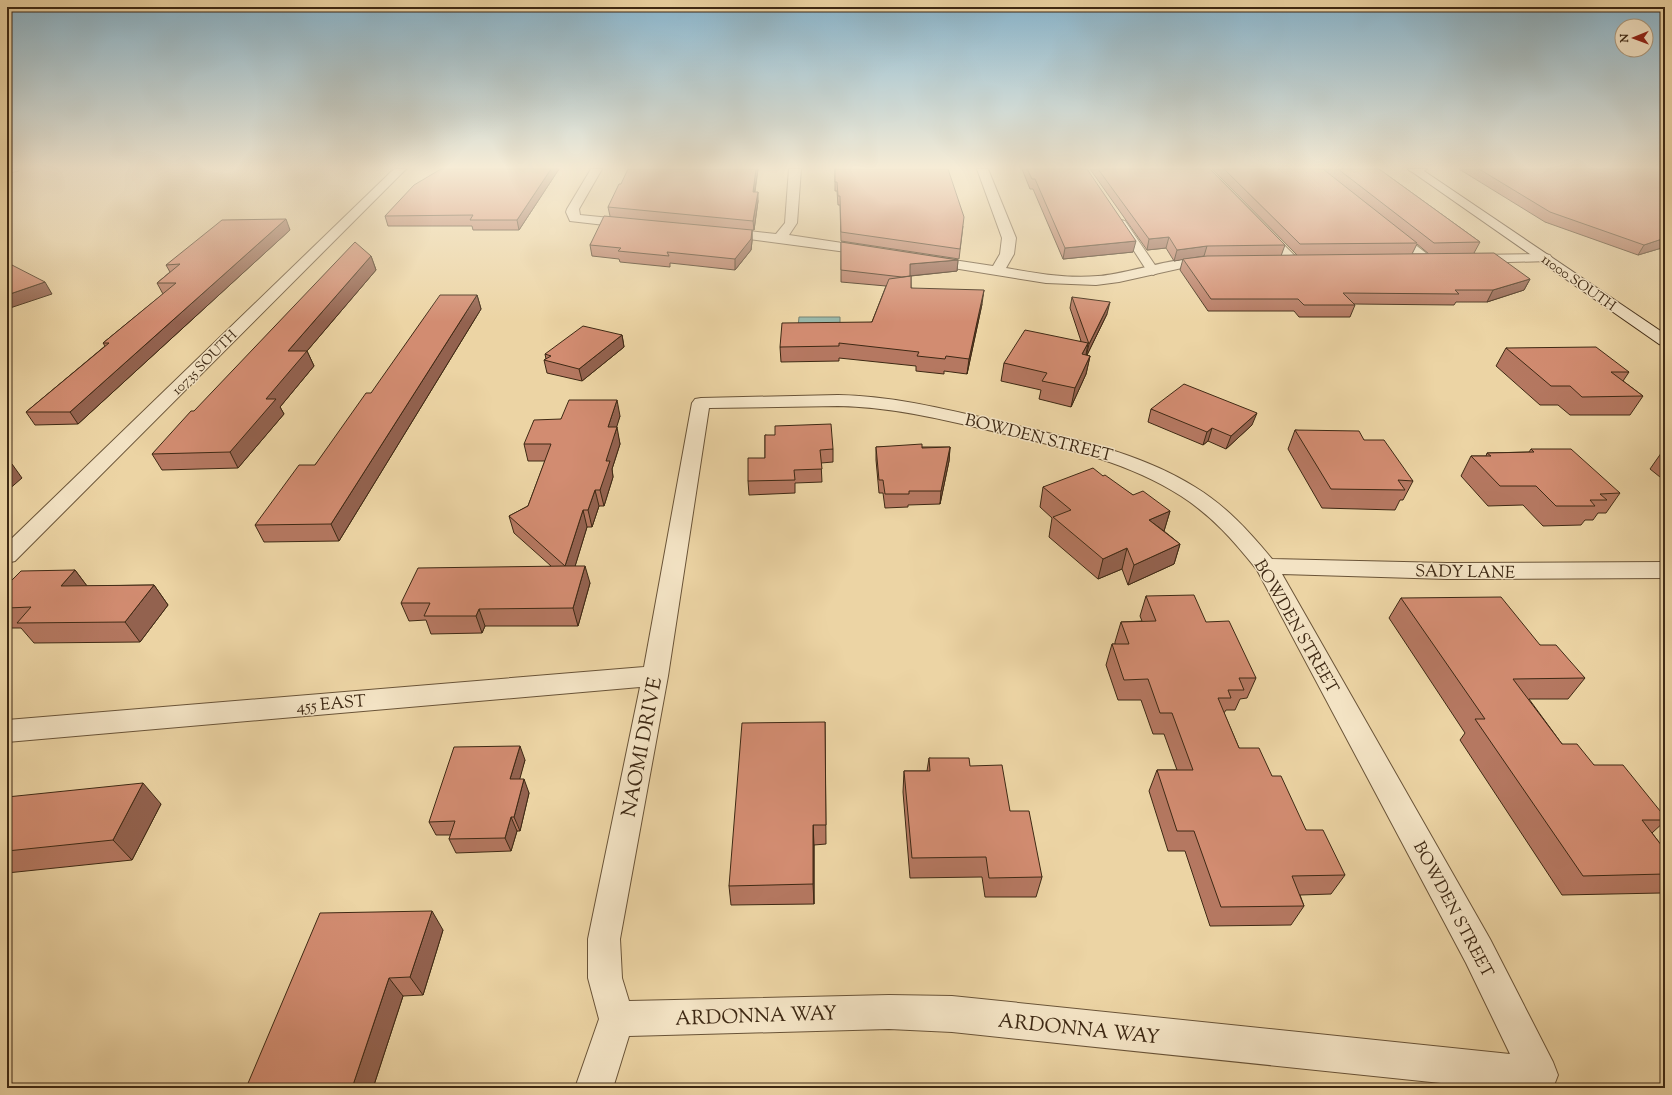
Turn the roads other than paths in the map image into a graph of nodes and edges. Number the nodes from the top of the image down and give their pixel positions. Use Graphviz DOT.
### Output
graph roads {
  1 [pos="348,220"];
  2 [pos="596,220"];
  3 [pos="791,220"];
  4 [pos="1002,220"];
  5 [pos="1119,220"];
  6 [pos="1489,220"];
  7 [pos="1258,224"];
  8 [pos="645,225"];
  9 [pos="1387,227"];
  10 [pos="708,231"];
  11 [pos="780,238"];
  12 [pos="878,253"];
  13 [pos="910,258"];
  14 [pos="1545,258"];
  15 [pos="1426,259"];
  16 [pos="1442,259"];
  17 [pos="1458,259"];
  18 [pos="1293,260"];
  19 [pos="1308,260"];
  20 [pos="1403,260"];
  21 [pos="1228,261"];
  22 [pos="1271,261"];
  23 [pos="997,271"];
  24 [pos="1153,271"];
  25 [pos="1665,341"];
  26 [pos="700,403"];
  27 [pos="7,556"];
  28 [pos="1266,566"];
  29 [pos="1665,570"];
  30 [pos="655,676"];
  31 [pos="7,731"];
  32 [pos="617,1019"];
  33 [pos="1540,1074"];
  34 [pos="594,1088"];
  1 -- 27 [label="street, 10735 SOUTH"];
  2 -- 8 [label="street"];
  3 -- 11 [label="street"];
  4 -- 23 [label="street"];
  5 -- 24 [label="lane"];
  6 -- 14 [label="street, 11000 SOUTH"];
  7 -- 18 [label="lane"];
  9 -- 15 [label="lane"];
  10 -- 11 [label="street"];
  11 -- 12 [label="street"];
  13 -- 23 [label="street"];
  14 -- 17 [label="street"];
  14 -- 25 [label="street, 11000 SOUTH"];
  15 -- 16 [label="street"];
  15 -- 20 [label="street"];
  18 -- 19 [label="street"];
  18 -- 22 [label="street"];
  21 -- 24 [label="street"];
  23 -- 24 [label="street"];
  26 -- 28 [label="street, BOWDEN STREET"];
  26 -- 30 [label="street, NAOMI DRIVE"];
  28 -- 29 [label="street, SADY LANE"];
  28 -- 33 [label="street, BOWDEN STREET"];
  30 -- 31 [label="street, 455 EAST"];
  30 -- 32 [label="street, NAOMI DRIVE"];
  32 -- 33 [label="street, ARDONNA WAY"];
  32 -- 34 [label="street"];
}
